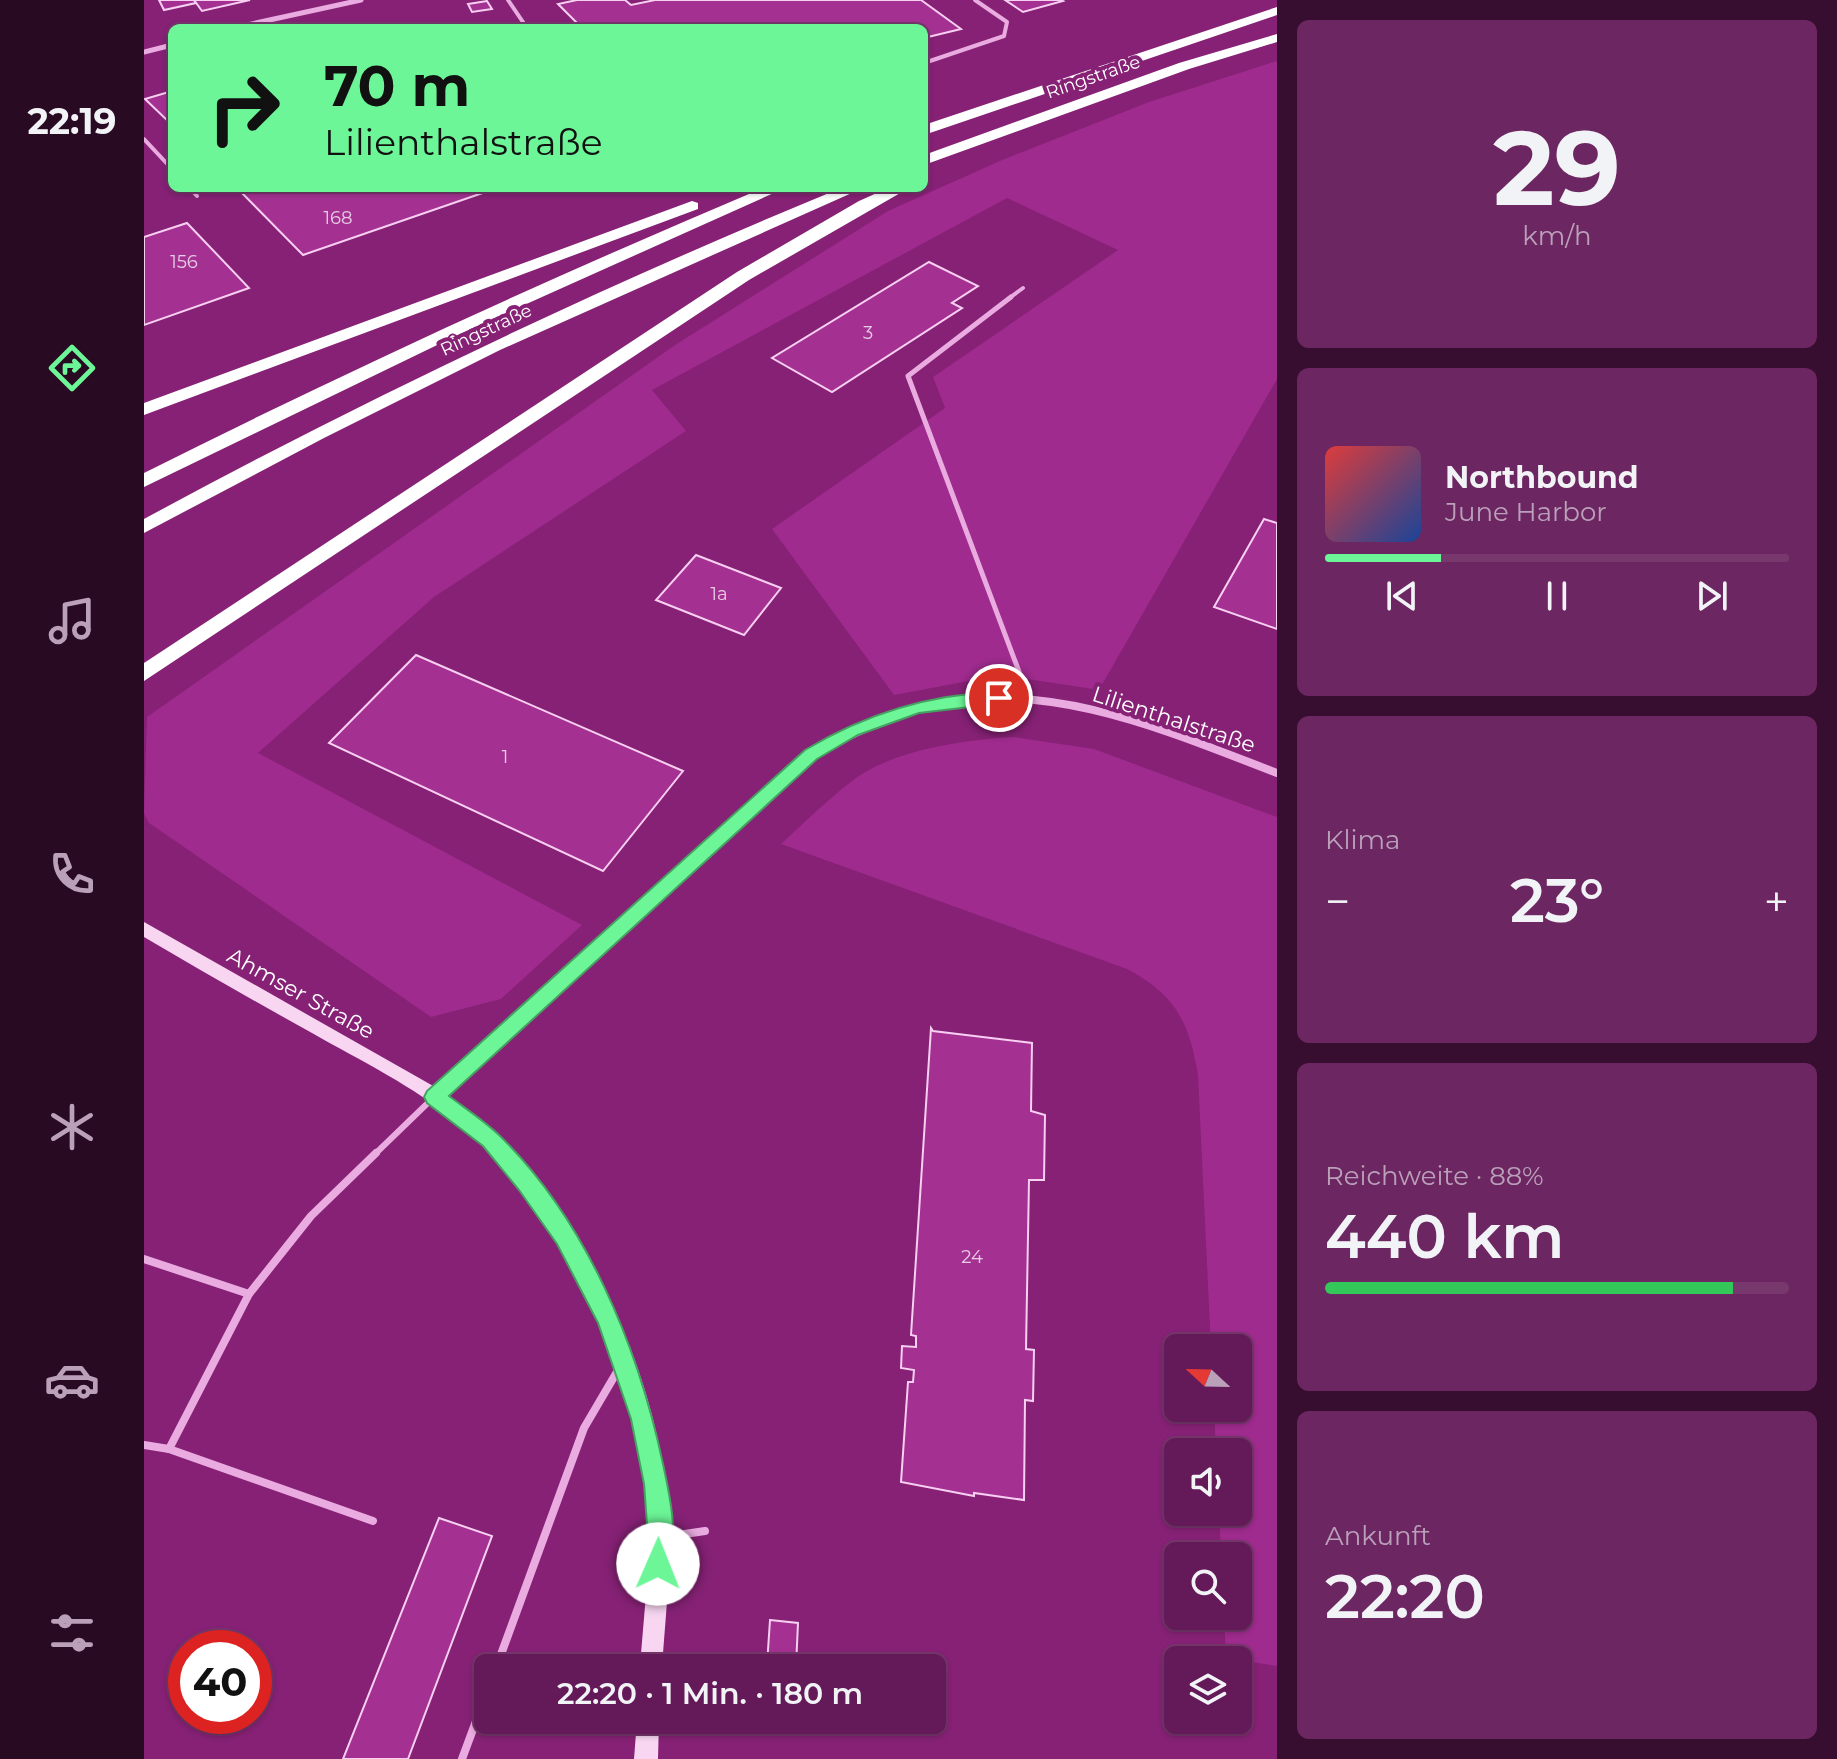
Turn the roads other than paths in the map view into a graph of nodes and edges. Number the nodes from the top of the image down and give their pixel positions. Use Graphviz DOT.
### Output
graph roads {
  1 [pos="361,0"];
  2 [pos="508,0"];
  3 [pos="975,0"];
  4 [pos="1277,11"];
  5 [pos="251,24"];
  6 [pos="524,24"];
  7 [pos="1277,38"];
  8 [pos="168,46"];
  9 [pos="144,52"];
  10 [pos="928,62"];
  11 [pos="1061,109"];
  12 [pos="928,129"];
  13 [pos="144,139"];
  14 [pos="928,159"];
  15 [pos="168,165"];
  16 [pos="928,176"];
  17 [pos="194,192"];
  18 [pos="728,192"];
  19 [pos="767,192"];
  20 [pos="845,192"];
  21 [pos="892,192"];
  22 [pos="197,196"];
  23 [pos="1023,288"];
  24 [pos="144,409"];
  25 [pos="144,481"];
  26 [pos="144,527"];
  27 [pos="147,670"];
  28 [pos="1029,698"];
  29 [pos="1277,773"];
  30 [pos="144,929"];
  31 [pos="434,1097"];
  32 [pos="144,1259"];
  33 [pos="249,1294"];
  34 [pos="623,1362"];
  35 [pos="144,1445"];
  36 [pos="169,1449"];
  37 [pos="373,1521"];
  38 [pos="705,1531"];
  39 [pos="660,1538"];
  40 [pos="501,1654"];
  41 [pos="652,1654"];
  42 [pos="474,1727"];
  43 [pos="647,1734"];
  44 [pos="462,1759"];
  45 [pos="646,1759"];
  1 -- 5 [label="street"];
  2 -- 6 [label="lane"];
  3 -- 10 [label="lane"];
  4 -- 12 [label="highway, Ringstraße"];
  7 -- 11 [label="highway, Ringstraße"];
  8 -- 9 [label="street"];
  11 -- 14 [label="highway, Ringstraße"];
  11 -- 16 [label="highway"];
  13 -- 15 [label="lane"];
  17 -- 22 [label="lane"];
  18 -- 24 [label="highway"];
  19 -- 25 [label="highway, Ringstraße"];
  20 -- 26 [label="highway, Ringstraße"];
  21 -- 27 [label="highway"];
  23 -- 28 [label="lane"];
  28 -- 29 [label="street, Lilienthalstraße"];
  28 -- 31 [label="street, Lilienthalstraße"];
  30 -- 31 [label="street, Ahmser Straße"];
  31 -- 33 [label="lane"];
  31 -- 34 [label="street, Ahmser Straße"];
  32 -- 33 [label="lane"];
  33 -- 36 [label="lane"];
  34 -- 39 [label="street, Ahmser Straße"];
  34 -- 40 [label="lane"];
  35 -- 36 [label="lane"];
  36 -- 37 [label="lane"];
  38 -- 39 [label="lane"];
  39 -- 41 [label="street, Ahmser Straße"];
  42 -- 44 [label="lane"];
  43 -- 45 [label="street"];
}
